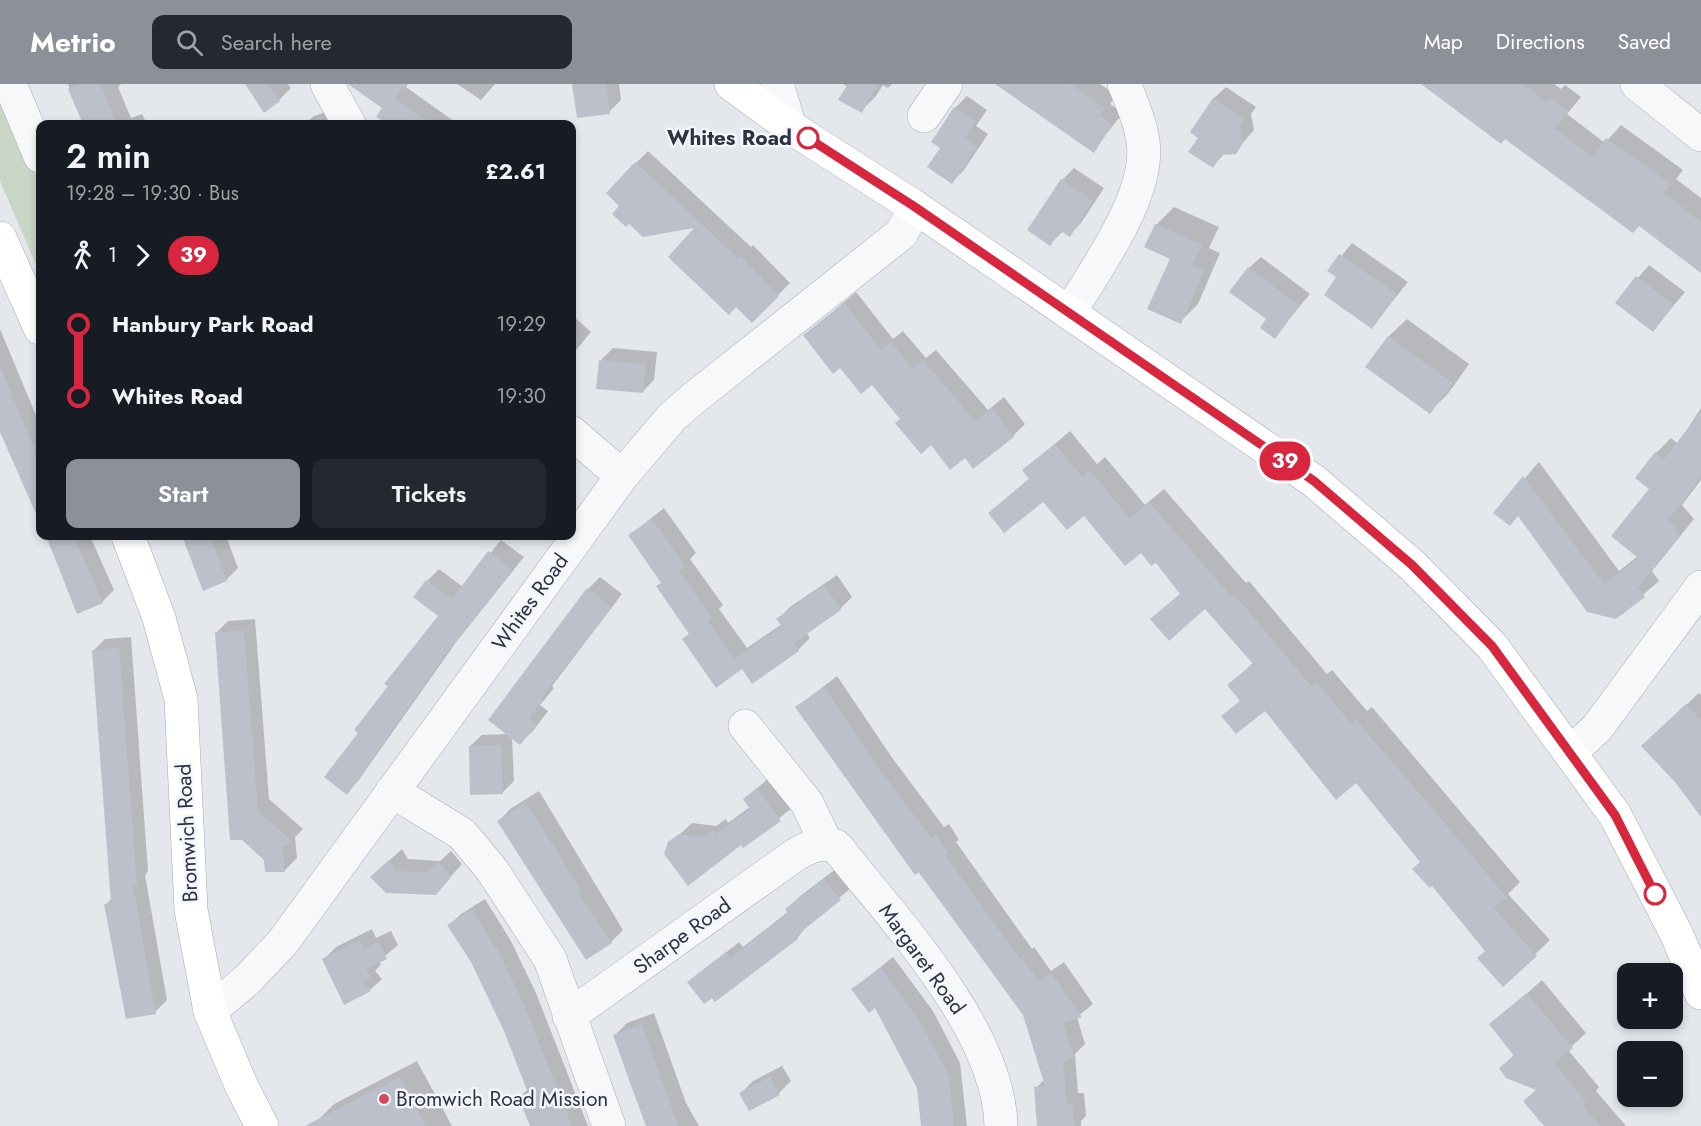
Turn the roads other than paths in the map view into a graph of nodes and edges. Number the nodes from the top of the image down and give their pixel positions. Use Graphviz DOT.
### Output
graph roads {
  1 [pos="10,84"];
  2 [pos="327,84"];
  3 [pos="731,84"];
  4 [pos="777,84"];
  5 [pos="946,84"];
  6 [pos="1124,84"];
  7 [pos="1637,84"];
  8 [pos="924,116"];
  9 [pos="347,120"];
  10 [pos="790,127"];
  11 [pos="1701,135"];
  12 [pos="36,146"];
  13 [pos="915,207"];
  14 [pos="0,238"];
  15 [pos="1070,313"];
  16 [pos="36,319"];
  17 [pos="576,436"];
  18 [pos="622,476"];
  19 [pos="576,539"];
  20 [pos="130,540"];
  21 [pos="575,540"];
  22 [pos="1701,587"];
  23 [pos="745,726"];
  24 [pos="1570,753"];
  25 [pos="392,791"];
  26 [pos="826,843"];
  27 [pos="1701,993"];
  28 [pos="210,1011"];
  29 [pos="569,1016"];
  30 [pos="262,1126"];
  31 [pos="609,1126"];
  32 [pos="1001,1126"];
  1 -- 12 [label="street"];
  2 -- 9 [label="street"];
  3 -- 10 [label="main road"];
  4 -- 10 [label="street"];
  5 -- 8 [label="street"];
  6 -- 15 [label="street"];
  7 -- 11 [label="street"];
  10 -- 13 [label="main road"];
  13 -- 15 [label="main road"];
  13 -- 18 [label="street, Whites Road"];
  14 -- 16 [label="main road"];
  15 -- 24 [label="main road"];
  17 -- 18 [label="street"];
  18 -- 19 [label="street, Whites Road"];
  20 -- 28 [label="main road, Bromwich Road"];
  21 -- 25 [label="street, Whites Road"];
  22 -- 24 [label="street"];
  23 -- 26 [label="street, Margaret Road"];
  24 -- 27 [label="main road"];
  25 -- 28 [label="street, Whites Road"];
  25 -- 29 [label="street"];
  26 -- 29 [label="street, Sharpe Road"];
  26 -- 32 [label="street, Margaret Road"];
  28 -- 30 [label="main road, Bromwich Road"];
  29 -- 31 [label="street"];
}
